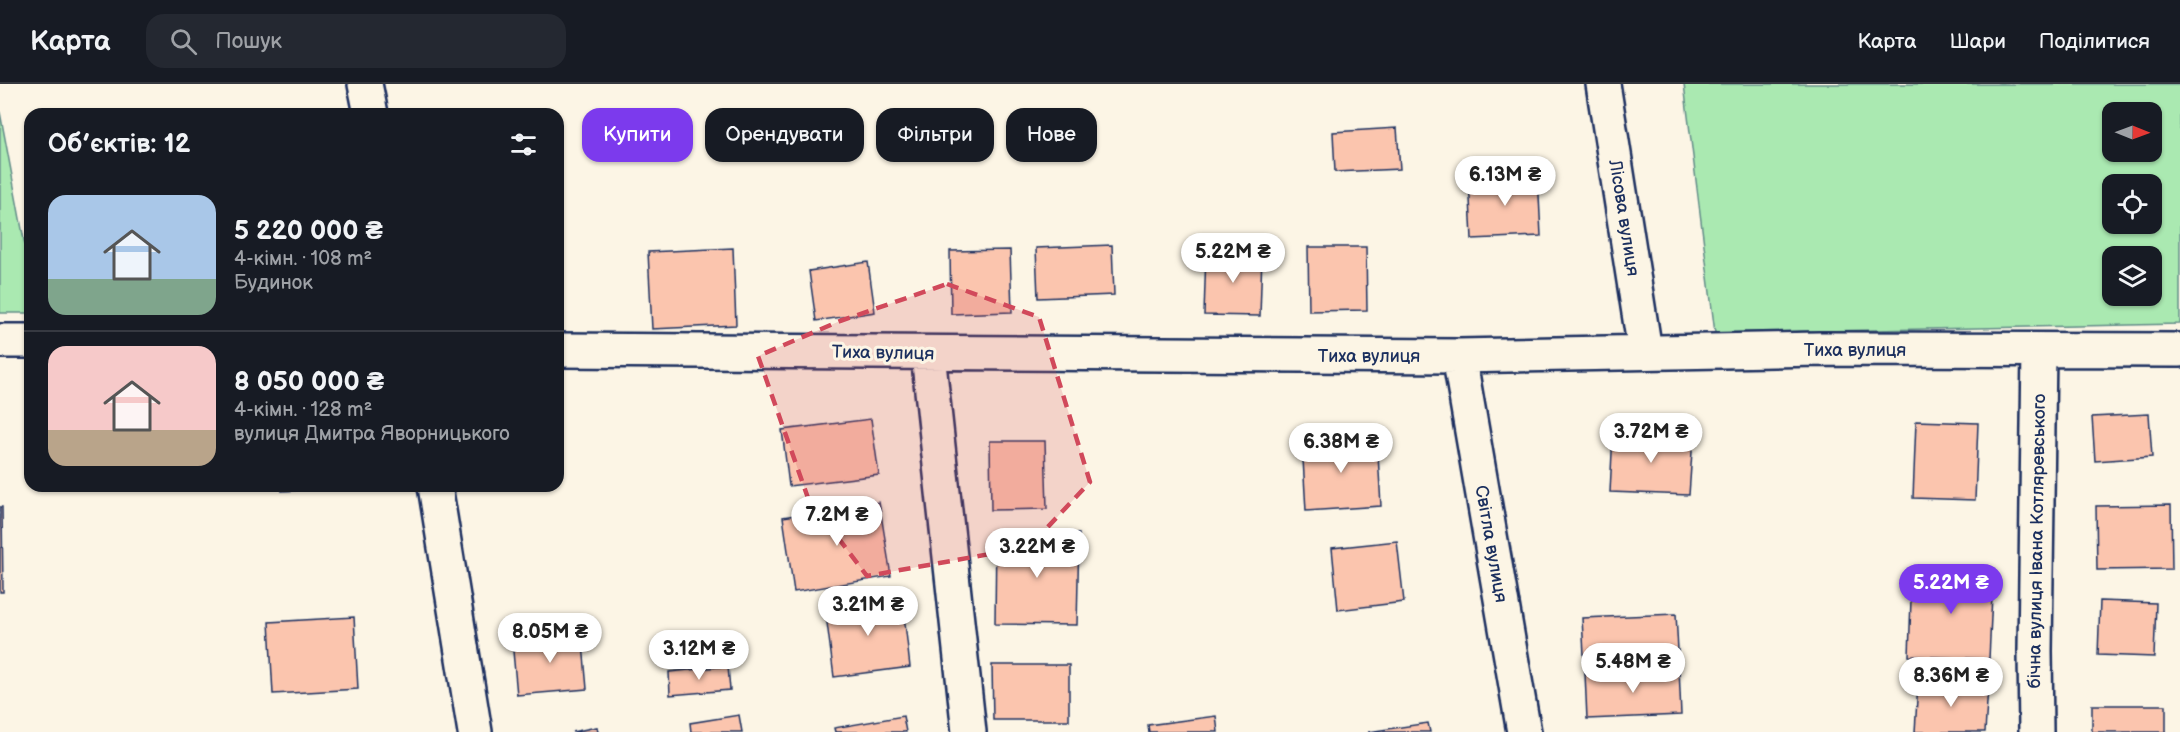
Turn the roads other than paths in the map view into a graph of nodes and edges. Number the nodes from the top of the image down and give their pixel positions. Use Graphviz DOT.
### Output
graph roads {
  1 [pos="365,84"];
  2 [pos="1604,84"];
  3 [pos="370,108"];
  4 [pos="0,340"];
  5 [pos="24,341"];
  6 [pos="564,350"];
  7 [pos="2039,350"];
  8 [pos="2180,350"];
  9 [pos="1645,351"];
  10 [pos="928,354"];
  11 [pos="1459,356"];
  12 [pos="436,492"];
  13 [pos="475,732"];
  14 [pos="969,732"];
  15 [pos="1524,732"];
  16 [pos="2036,732"];
  1 -- 3 [label="street"];
  2 -- 9 [label="street, Лісова вулиця"];
  4 -- 5 [label="street"];
  6 -- 10 [label="street, Тиха вулиця"];
  7 -- 8 [label="street, Тиха вулиця"];
  7 -- 9 [label="street, Тиха вулиця"];
  7 -- 16 [label="street, бічна вулиця Івана Котляревського"];
  9 -- 11 [label="street, Тиха вулиця"];
  10 -- 11 [label="street, Тиха вулиця"];
  10 -- 14 [label="street"];
  11 -- 15 [label="street, Світла вулиця"];
  12 -- 13 [label="street"];
}
